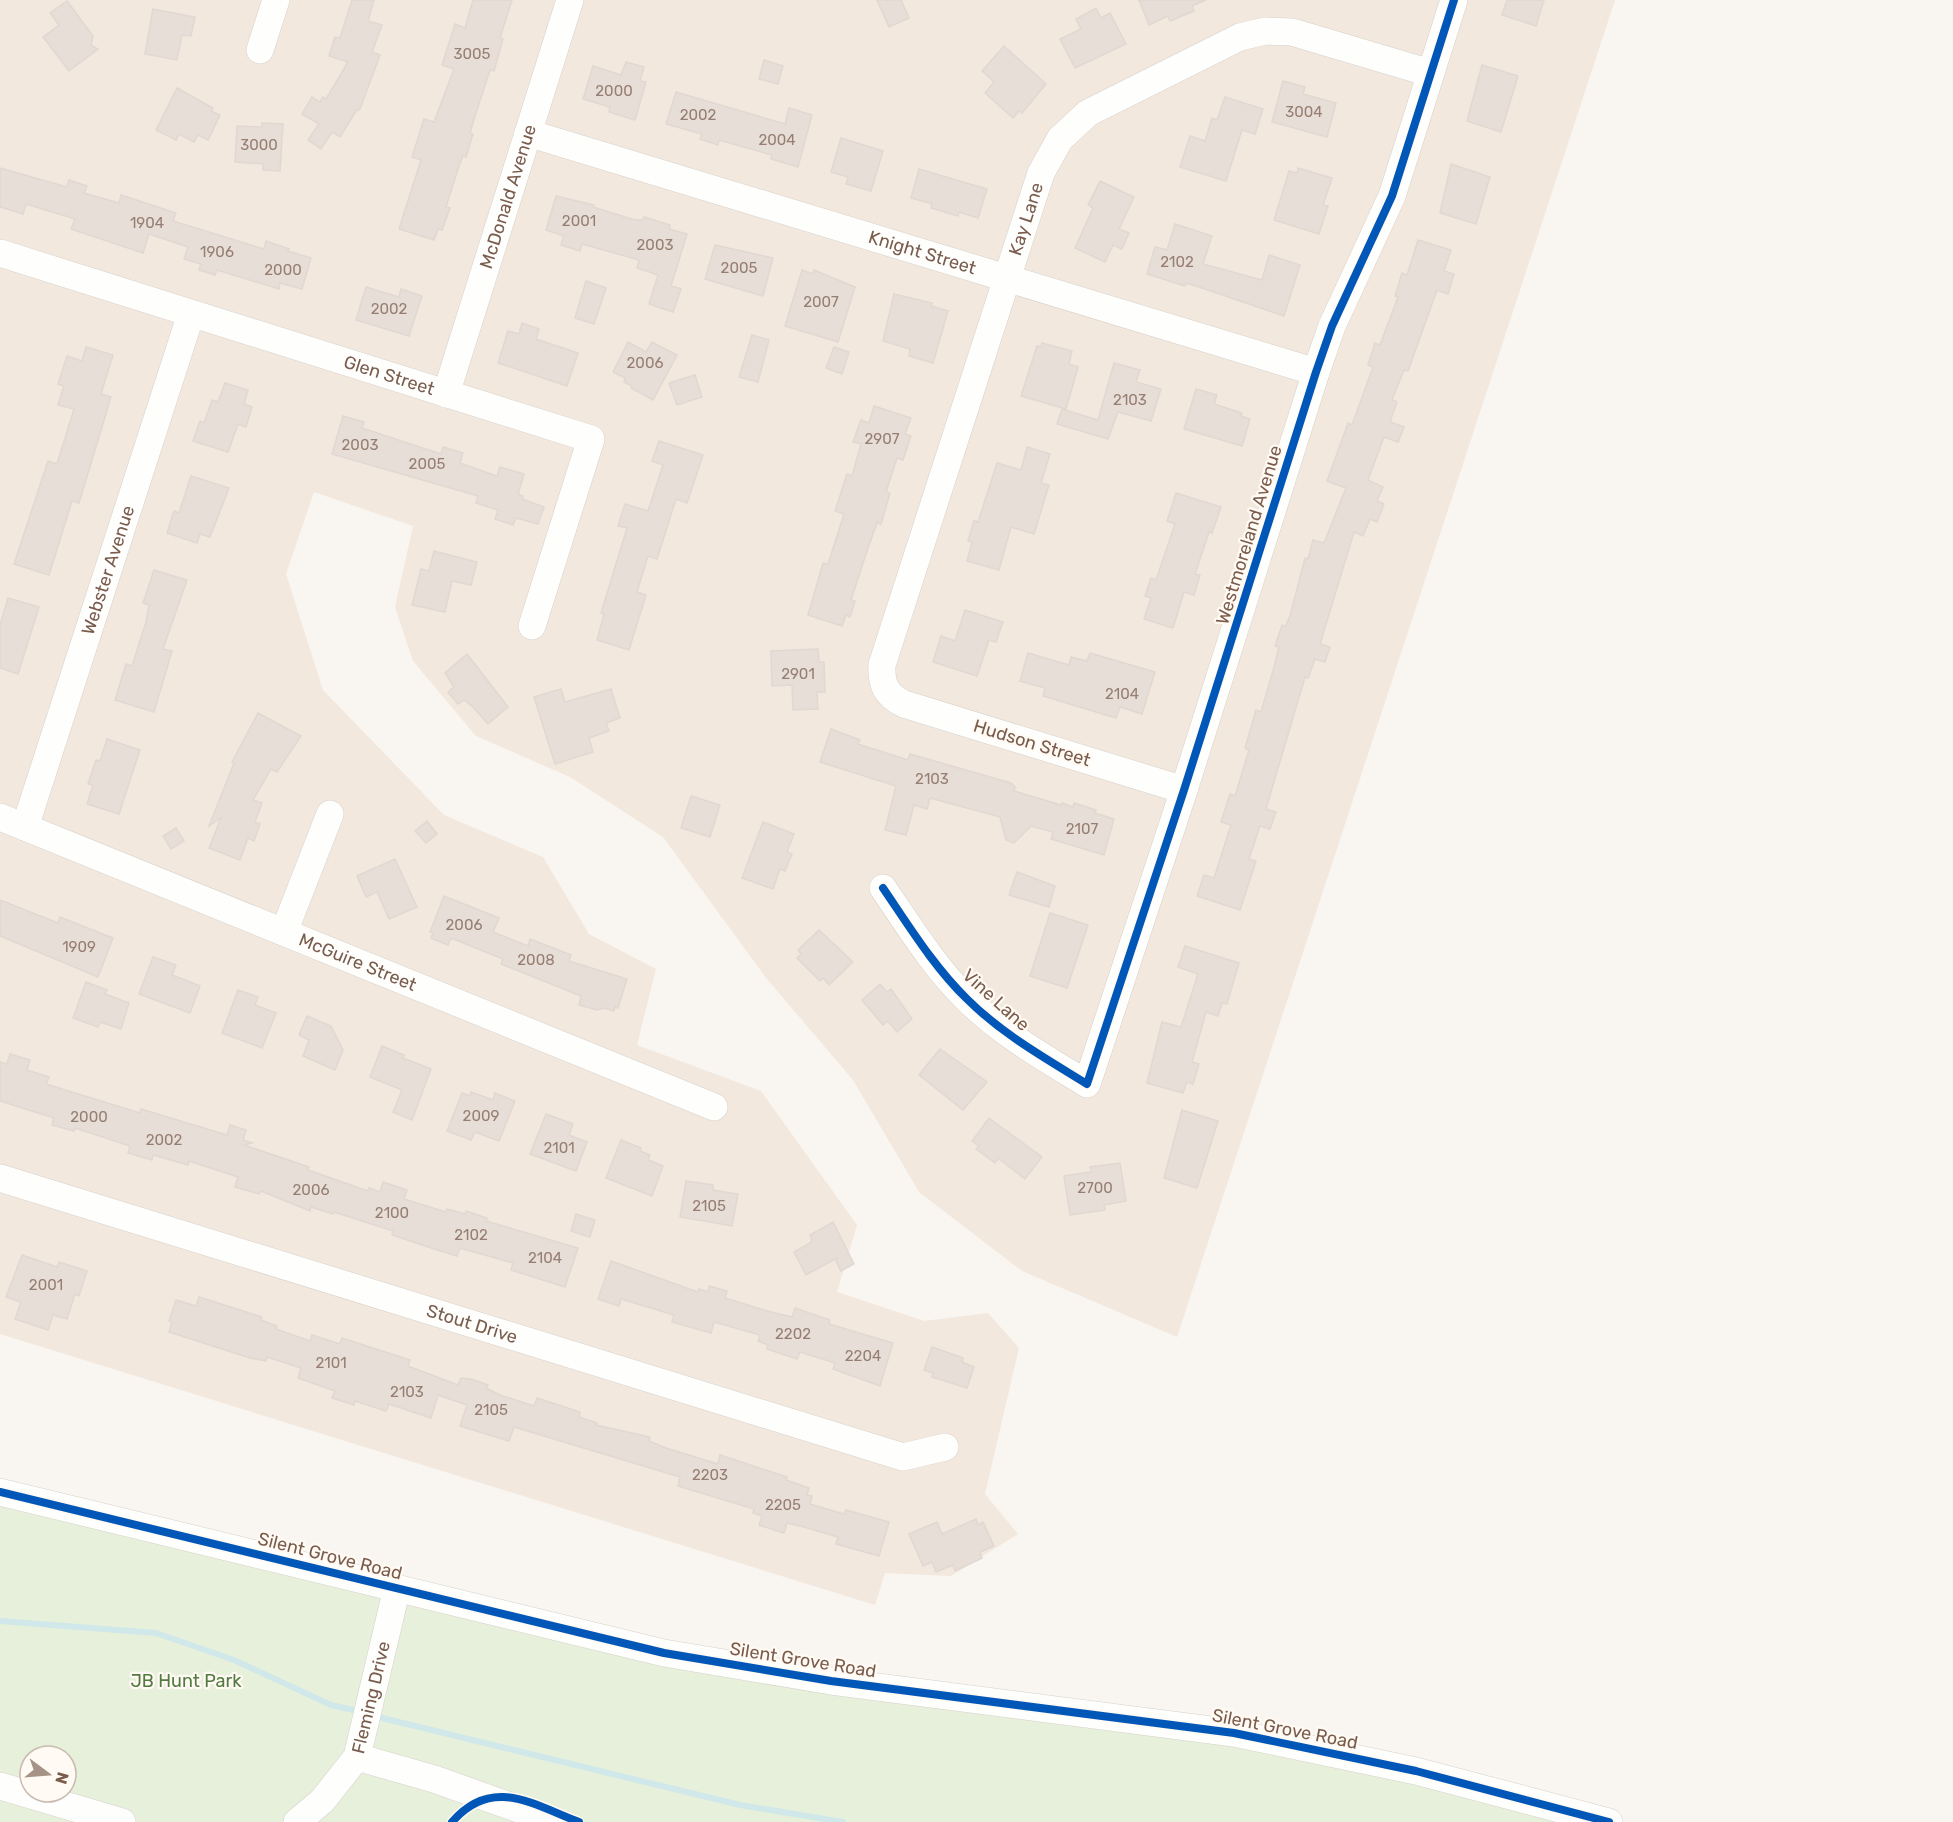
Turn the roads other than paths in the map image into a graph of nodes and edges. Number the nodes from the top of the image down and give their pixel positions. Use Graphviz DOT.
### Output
graph roads {
  1 [pos="276,0"];
  2 [pos="570,0"];
  3 [pos="1454,0"];
  4 [pos="260,50"];
  5 [pos="1430,73"];
  6 [pos="528,133"];
  7 [pos="0,253"];
  8 [pos="1008,280"];
  9 [pos="191,314"];
  10 [pos="1316,372"];
  11 [pos="446,394"];
  12 [pos="532,626"];
  13 [pos="884,688"];
  14 [pos="1184,790"];
  15 [pos="330,814"];
  16 [pos="0,817"];
  17 [pos="25,827"];
  18 [pos="883,888"];
  19 [pos="284,932"];
  20 [pos="1087,1084"];
  21 [pos="714,1107"];
  22 [pos="0,1178"];
  23 [pos="945,1447"];
  24 [pos="0,1492"];
  25 [pos="397,1588"];
  26 [pos="357,1756"];
  27 [pos="0,1786"];
  28 [pos="122,1822"];
  29 [pos="297,1822"];
  30 [pos="555,1822"];
  31 [pos="1609,1822"];
  1 -- 4 [label="street"];
  2 -- 6 [label="street, McDonald Avenue"];
  3 -- 5 [label="street, Westmoreland Avenue"];
  5 -- 8 [label="street, Kay Lane"];
  5 -- 10 [label="street, Westmoreland Avenue"];
  6 -- 8 [label="street, Knight Street"];
  6 -- 11 [label="street, McDonald Avenue"];
  7 -- 9 [label="street, Glen Street"];
  8 -- 10 [label="street, Knight Street"];
  8 -- 13 [label="street, Kay Lane"];
  9 -- 11 [label="street, Glen Street"];
  9 -- 17 [label="street, Webster Avenue"];
  10 -- 14 [label="street, Westmoreland Avenue"];
  11 -- 12 [label="street, Glen Street"];
  13 -- 14 [label="street, Hudson Street"];
  14 -- 20 [label="street, Westmoreland Avenue"];
  15 -- 19 [label="street"];
  16 -- 17 [label="street, McGuire Street"];
  17 -- 19 [label="street, McGuire Street"];
  18 -- 20 [label="street, Vine Lane"];
  19 -- 21 [label="street, McGuire Street"];
  22 -- 23 [label="street, Stout Drive"];
  24 -- 25 [label="street, Silent Grove Road"];
  25 -- 26 [label="street, Fleming Drive"];
  25 -- 31 [label="street, Silent Grove Road"];
  26 -- 29 [label="street, Fleming Drive"];
  26 -- 30 [label="street"];
  27 -- 28 [label="street"];
}
